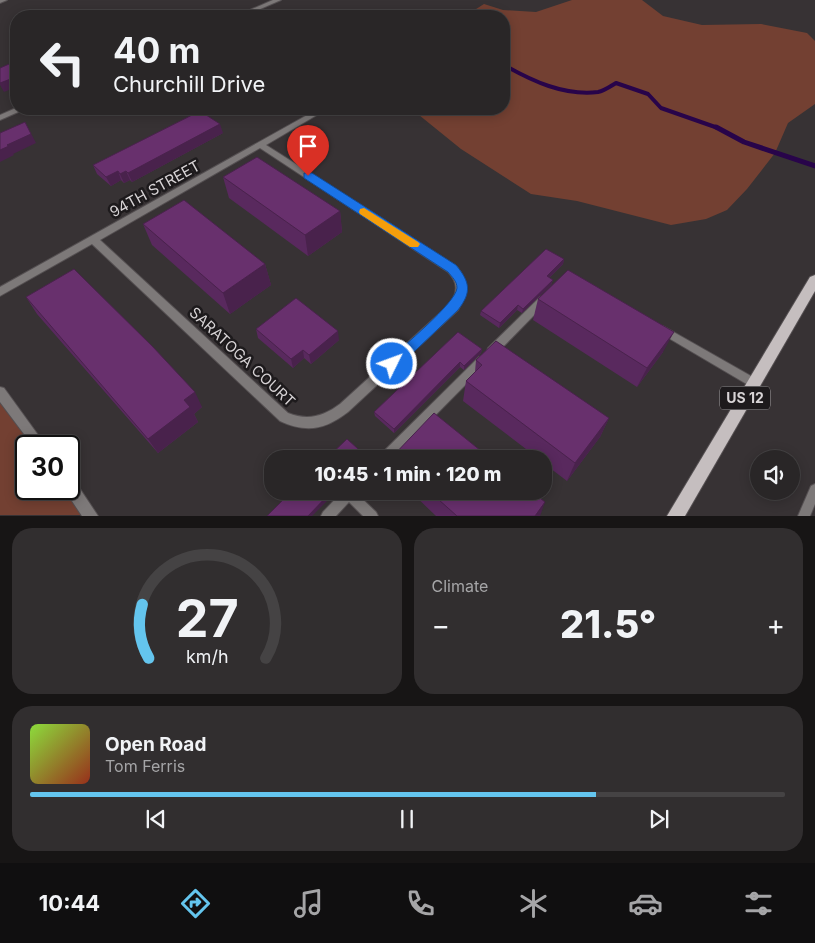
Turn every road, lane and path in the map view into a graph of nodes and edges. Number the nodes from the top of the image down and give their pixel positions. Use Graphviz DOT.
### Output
graph roads {
  1 [pos="4,0"];
  2 [pos="278,0"];
  3 [pos="0,2"];
  4 [pos="254,10"];
  5 [pos="312,115"];
  6 [pos="260,145"];
  7 [pos="94,239"];
  8 [pos="815,280"];
  9 [pos="0,292"];
  10 [pos="548,295"];
  11 [pos="653,324"];
  12 [pos="754,383"];
  13 [pos="0,392"];
  14 [pos="32,435"];
  15 [pos="393,450"];
  16 [pos="815,490"];
  17 [pos="79,500"];
  18 [pos="342,500"];
  19 [pos="357,500"];
  20 [pos="91,516"];
  21 [pos="327,516"];
  22 [pos="372,516"];
  23 [pos="674,516"];
  24 [pos="804,516"];
  1 -- 3 [label="street"];
  2 -- 4 [label="street"];
  5 -- 6 [label="street, 94TH STREET"];
  6 -- 7 [label="street, 94TH STREET"];
  6 -- 7 [label="street, SARATOGA COURT"];
  7 -- 9 [label="street, 94TH STREET"];
  8 -- 12 [label="main road, US 12"];
  10 -- 15 [label="lane"];
  11 -- 12 [label="lane"];
  12 -- 23 [label="main road, US 12"];
  13 -- 14 [label="street"];
  16 -- 24 [label="lane"];
  17 -- 20 [label="street"];
  18 -- 21 [label="lane"];
  19 -- 22 [label="lane"];
}
